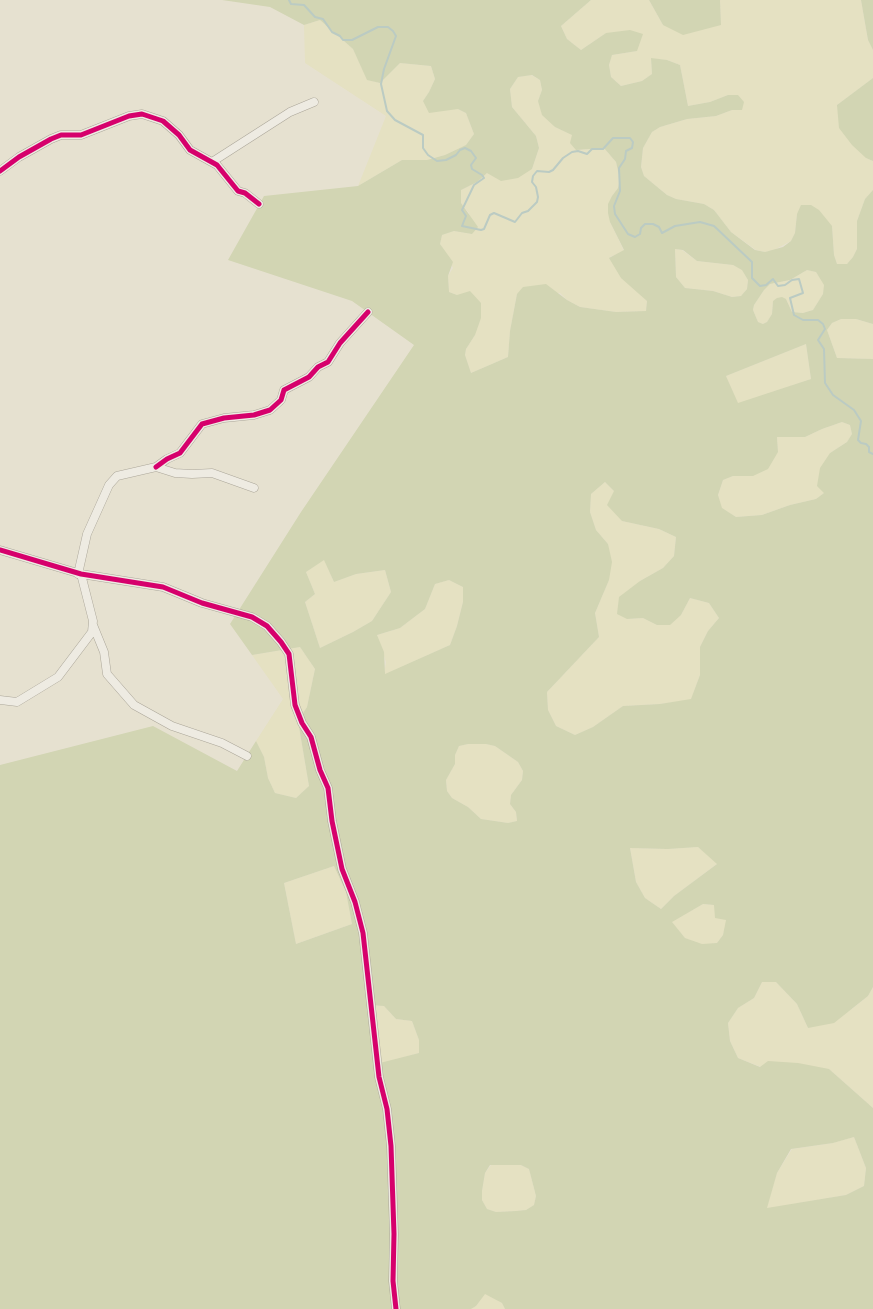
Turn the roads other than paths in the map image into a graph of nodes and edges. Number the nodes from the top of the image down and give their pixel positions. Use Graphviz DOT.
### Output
graph roads {
  1 [pos="314,102"];
  2 [pos="212,162"];
  3 [pos="0,171"];
  4 [pos="259,204"];
  5 [pos="368,312"];
  6 [pos="156,467"];
  7 [pos="254,488"];
  8 [pos="0,550"];
  9 [pos="80,574"];
  10 [pos="93,625"];
  11 [pos="0,700"];
  12 [pos="247,756"];
  13 [pos="396,1309"];
  1 -- 2 [label="street"];
  2 -- 3 [label="street"];
  2 -- 4 [label="street"];
  5 -- 6 [label="street"];
  6 -- 7 [label="street"];
  6 -- 9 [label="street"];
  8 -- 9 [label="street"];
  9 -- 10 [label="street"];
  9 -- 13 [label="street"];
  10 -- 11 [label="street"];
  10 -- 12 [label="street"];
}
